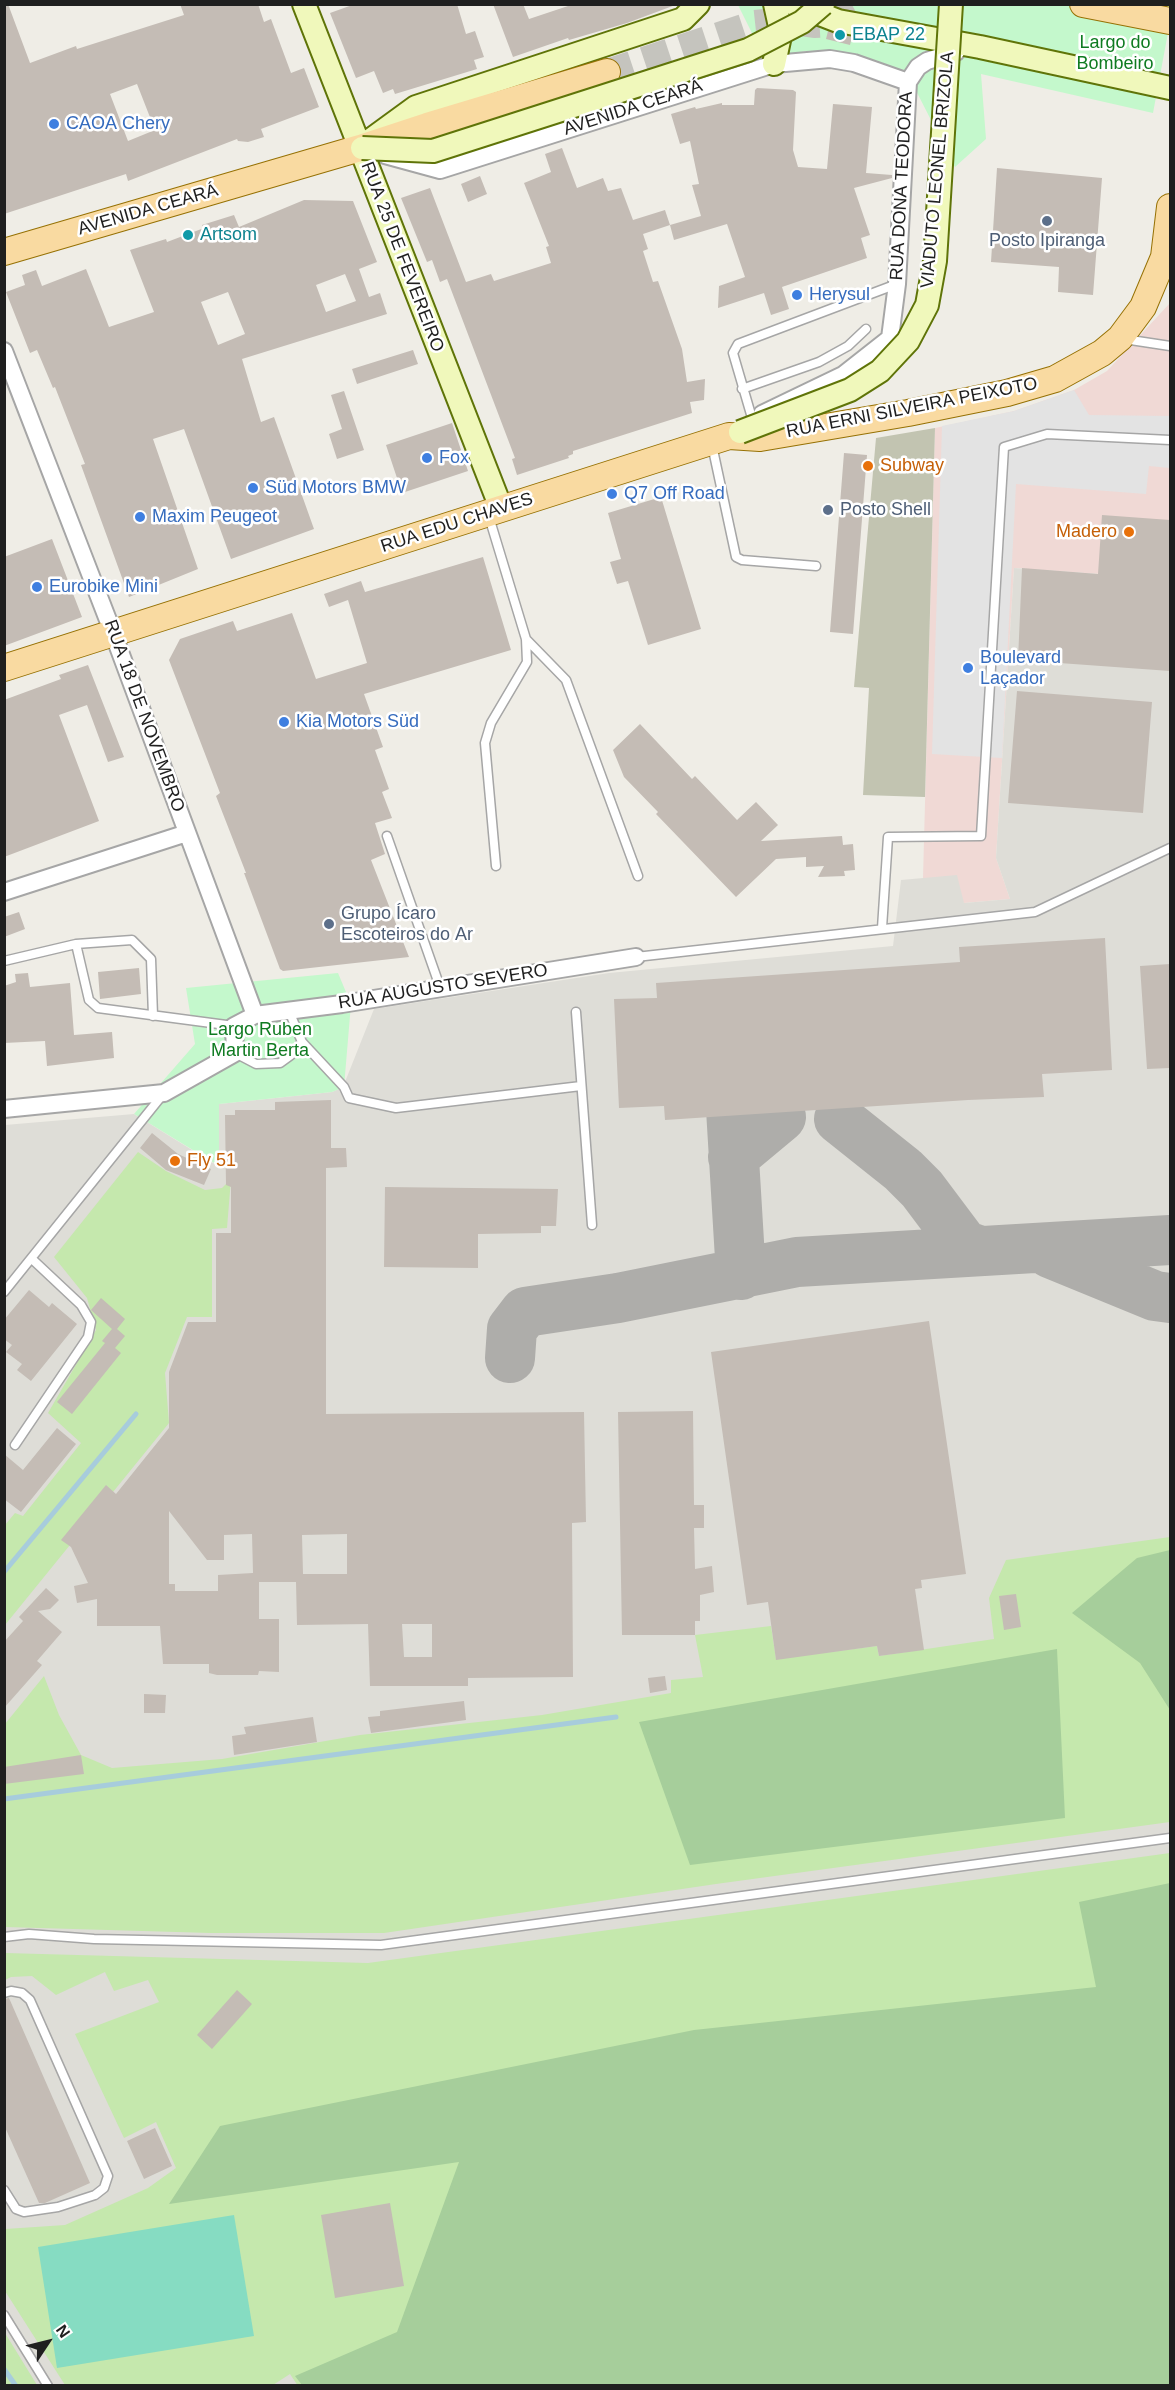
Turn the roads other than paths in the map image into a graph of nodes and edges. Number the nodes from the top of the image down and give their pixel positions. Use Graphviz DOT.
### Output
graph roads {
  1 [pos="304,4"];
  2 [pos="698,4"];
  3 [pos="775,4"];
  4 [pos="794,4"];
  5 [pos="823,4"];
  6 [pos="951,4"];
  7 [pos="1083,4"];
  8 [pos="1170,21"];
  9 [pos="980,47"];
  10 [pos="774,64"];
  11 [pos="608,72"];
  12 [pos="908,82"];
  13 [pos="1170,88"];
  14 [pos="361,148"];
  15 [pos="1170,207"];
  16 [pos="4,252"];
  17 [pos="897,284"];
  18 [pos="866,329"];
  19 [pos="890,338"];
  20 [pos="1120,338"];
  21 [pos="1170,346"];
  22 [pos="4,351"];
  23 [pos="742,389"];
  24 [pos="733,432"];
  25 [pos="1170,440"];
  26 [pos="494,511"];
  27 [pos="816,566"];
  28 [pos="113,633"];
  29 [pos="526,639"];
  30 [pos="4,668"];
  31 [pos="187,833"];
  32 [pos="387,837"];
  33 [pos="1170,848"];
  34 [pos="496,866"];
  35 [pos="638,876"];
  36 [pos="4,892"];
  37 [pos="882,928"];
  38 [pos="76,944"];
  39 [pos="636,957"];
  40 [pos="4,961"];
  41 [pos="440,987"];
  42 [pos="289,1011"];
  43 [pos="576,1012"];
  44 [pos="255,1015"];
  45 [pos="153,1016"];
  46 [pos="234,1026"];
  47 [pos="302,1042"];
  48 [pos="235,1053"];
  49 [pos="581,1086"];
  50 [pos="164,1093"];
  51 [pos="4,1109"];
  52 [pos="592,1225"];
  53 [pos="32,1258"];
  54 [pos="4,1292"];
  55 [pos="15,1445"];
  56 [pos="1170,1838"];
  57 [pos="4,1937"];
  58 [pos="4,1993"];
  59 [pos="4,2190"];
  60 [pos="4,2315"];
  61 [pos="48,2385"];
  1 -- 14 [label="main road, RUA 25 DE FEVEREIRO"];
  2 -- 14 [label="main road, AVENIDA CEARÁ"];
  3 -- 10 [label="main road"];
  4 -- 9 [label="main road"];
  5 -- 14 [label="main road, bridge"];
  6 -- 24 [label="main road, VIADUTO LEONEL BRIZOLA, bridge"];
  7 -- 8 [label="main road"];
  9 -- 12 [label="street, RUA DONA TEODORA"];
  9 -- 13 [label="main road"];
  10 -- 12 [label="street, AVENIDA CEARÁ"];
  10 -- 14 [label="street, AVENIDA CEARÁ"];
  11 -- 14 [label="main road, AVENIDA CEARÁ"];
  12 -- 17 [label="street, RUA DONA TEODORA"];
  14 -- 16 [label="main road, AVENIDA CEARÁ"];
  14 -- 26 [label="main road, RUA 25 DE FEVEREIRO"];
  15 -- 20 [label="main road, RUA ERNI SILVEIRA PEIXOTO"];
  17 -- 19 [label="street, RUA DONA TEODORA"];
  17 -- 23 [label="lane"];
  18 -- 23 [label="lane"];
  19 -- 24 [label="street, RUA EDU CHAVES"];
  20 -- 21 [label="lane"];
  20 -- 24 [label="main road, RUA ERNI SILVEIRA PEIXOTO"];
  22 -- 28 [label="street, RUA 18 DE NOVEMBRO"];
  23 -- 24 [label="lane"];
  24 -- 26 [label="main road, RUA EDU CHAVES"];
  24 -- 27 [label="lane"];
  25 -- 37 [label="lane"];
  26 -- 28 [label="main road, RUA EDU CHAVES"];
  26 -- 29 [label="lane"];
  28 -- 30 [label="main road, RUA EDU CHAVES"];
  28 -- 31 [label="street, RUA 18 DE NOVEMBRO"];
  29 -- 34 [label="lane"];
  29 -- 35 [label="lane"];
  31 -- 36 [label="street"];
  31 -- 44 [label="street, RUA 18 DE NOVEMBRO"];
  32 -- 41 [label="lane"];
  33 -- 37 [label="lane"];
  37 -- 39 [label="lane"];
  38 -- 40 [label="lane"];
  38 -- 45 [label="lane"];
  38 -- 45 [label="lane"];
  39 -- 41 [label="street, RUA AUGUSTO SEVERO"];
  41 -- 42 [label="street, RUA AUGUSTO SEVERO"];
  42 -- 44 [label="street, RUA AUGUSTO SEVERO"];
  42 -- 47 [label="lane"];
  43 -- 49 [label="lane"];
  44 -- 46 [label="street, RUA AUGUSTO SEVERO"];
  45 -- 46 [label="lane"];
  46 -- 48 [label="street"];
  47 -- 48 [label="lane"];
  47 -- 49 [label="lane"];
  48 -- 50 [label="street"];
  49 -- 52 [label="lane"];
  50 -- 51 [label="street"];
  50 -- 53 [label="lane"];
  53 -- 54 [label="lane"];
  53 -- 55 [label="lane"];
  56 -- 57 [label="lane"];
  58 -- 59 [label="lane"];
  60 -- 61 [label="lane"];
}
